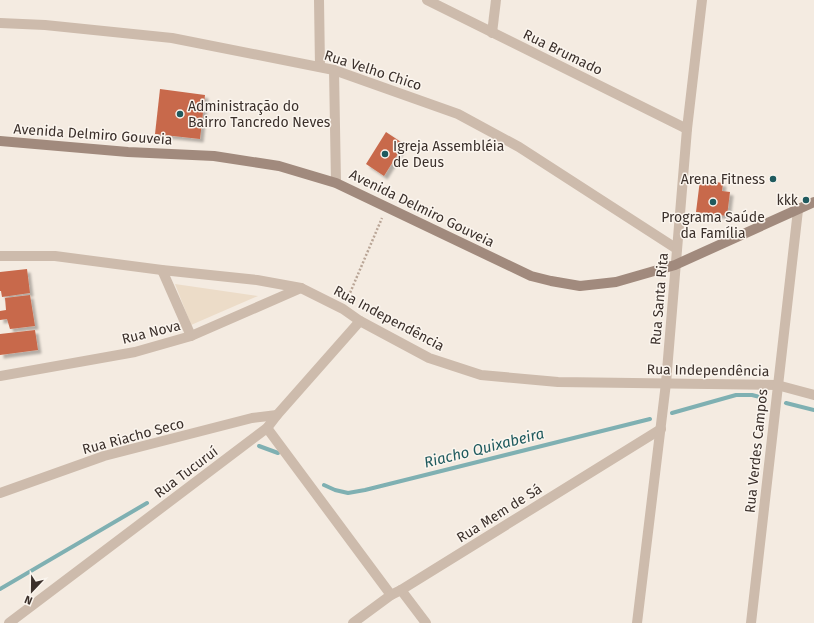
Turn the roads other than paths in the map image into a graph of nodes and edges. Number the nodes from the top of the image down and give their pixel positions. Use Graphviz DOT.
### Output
graph roads {
  1 [pos="319,0"];
  2 [pos="427,0"];
  3 [pos="496,0"];
  4 [pos="702,0"];
  5 [pos="0,23"];
  6 [pos="492,33"];
  7 [pos="320,67"];
  8 [pos="334,70"];
  9 [pos="687,129"];
  10 [pos="0,142"];
  11 [pos="336,183"];
  12 [pos="814,202"];
  13 [pos="798,210"];
  14 [pos="677,249"];
  15 [pos="0,256"];
  16 [pos="675,265"];
  17 [pos="162,270"];
  18 [pos="301,288"];
  19 [pos="360,321"];
  20 [pos="191,336"];
  21 [pos="0,376"];
  22 [pos="666,383"];
  23 [pos="777,385"];
  24 [pos="814,395"];
  25 [pos="277,415"];
  26 [pos="267,428"];
  27 [pos="661,429"];
  28 [pos="0,493"];
  29 [pos="401,590"];
  30 [pos="391,595"];
  31 [pos="9,623"];
  32 [pos="353,623"];
  33 [pos="426,623"];
  34 [pos="637,623"];
  35 [pos="751,623"];
  1 -- 7 [label="street"];
  2 -- 6 [label="street, Rua Brumado"];
  3 -- 6 [label="street"];
  4 -- 9 [label="street, Rua Santa Rita"];
  5 -- 7 [label="street, Rua Velho Chico"];
  6 -- 9 [label="street, Rua Brumado"];
  7 -- 8 [label="street, Rua Velho Chico"];
  8 -- 11 [label="street"];
  8 -- 14 [label="street, Rua Velho Chico"];
  9 -- 14 [label="street, Rua Santa Rita"];
  10 -- 11 [label="street, Avenida Delmiro Gouveia"];
  11 -- 16 [label="street, Avenida Delmiro Gouveia"];
  12 -- 13 [label="street, Avenida Delmiro Gouveia"];
  13 -- 16 [label="street, Avenida Delmiro Gouveia"];
  13 -- 23 [label="street, Rua Verdes Campos"];
  14 -- 16 [label="street, Rua Santa Rita"];
  15 -- 17 [label="street, Rua Independência"];
  16 -- 22 [label="street, Rua Santa Rita"];
  17 -- 18 [label="street, Rua Independência"];
  17 -- 20 [label="street"];
  18 -- 19 [label="street, Rua Independência"];
  18 -- 20 [label="street, Rua Nova"];
  19 -- 22 [label="street, Rua Independência"];
  19 -- 25 [label="street, Rua Tucuruí"];
  20 -- 21 [label="street, Rua Nova"];
  22 -- 23 [label="street, Rua Independência"];
  22 -- 27 [label="street, Rua Santa Rita"];
  23 -- 24 [label="street, Rua Independência"];
  23 -- 35 [label="street, Rua Verdes Campos"];
  25 -- 26 [label="street, Rua Tucuruí"];
  25 -- 28 [label="street, Rua Riacho Seco"];
  26 -- 30 [label="street"];
  26 -- 31 [label="street, Rua Tucuruí"];
  27 -- 29 [label="street, Rua Mem de Sá"];
  27 -- 34 [label="street, Rua Santa Rita"];
  29 -- 30 [label="street, Rua Mem de Sá"];
  29 -- 33 [label="street"];
  30 -- 32 [label="street, Rua Mem de Sá"];
}
